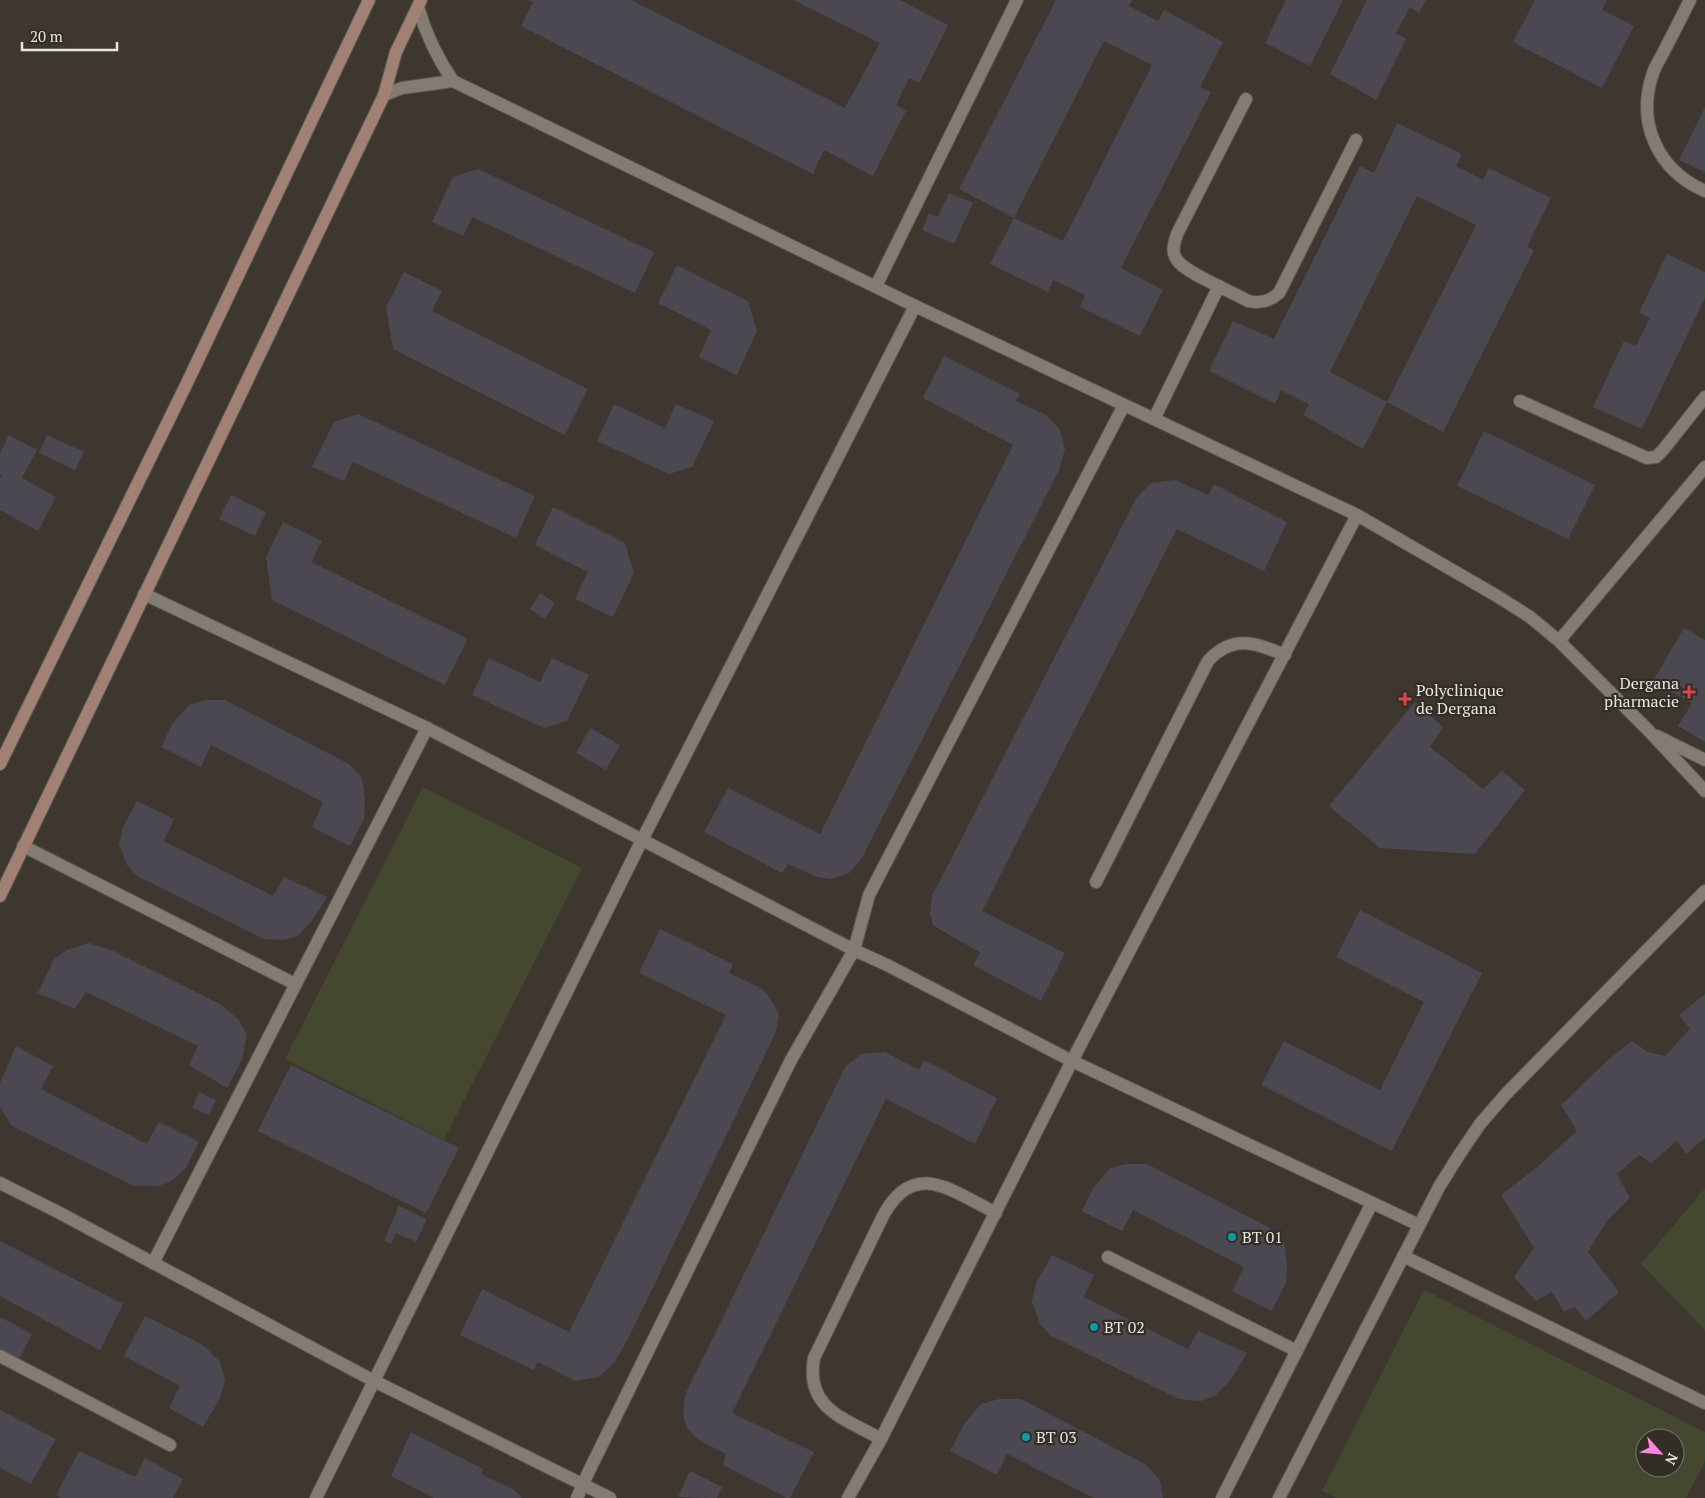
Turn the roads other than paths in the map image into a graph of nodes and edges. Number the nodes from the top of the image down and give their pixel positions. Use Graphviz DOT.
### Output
graph roads {
  1 [pos="369,0"];
  2 [pos="1017,0"];
  3 [pos="1690,0"];
  4 [pos="420,3"];
  5 [pos="454,81"];
  6 [pos="384,95"];
  7 [pos="1246,99"];
  8 [pos="1356,140"];
  9 [pos="1705,191"];
  10 [pos="876,286"];
  11 [pos="1219,286"];
  12 [pos="915,306"];
  13 [pos="1705,397"];
  14 [pos="1520,401"];
  15 [pos="1124,405"];
  16 [pos="1154,419"];
  17 [pos="1702,475"];
  18 [pos="1357,515"];
  19 [pos="144,594"];
  20 [pos="1559,641"];
  21 [pos="1285,656"];
  22 [pos="427,728"];
  23 [pos="1648,731"];
  24 [pos="1705,760"];
  25 [pos="0,764"];
  26 [pos="1705,791"];
  27 [pos="642,840"];
  28 [pos="24,846"];
  29 [pos="1096,882"];
  30 [pos="1705,891"];
  31 [pos="0,896"];
  32 [pos="854,950"];
  33 [pos="295,984"];
  34 [pos="1072,1061"];
  35 [pos="0,1183"];
  36 [pos="1372,1203"];
  37 [pos="996,1213"];
  38 [pos="1419,1225"];
  39 [pos="1403,1256"];
  40 [pos="1108,1257"];
  41 [pos="153,1263"];
  42 [pos="1297,1351"];
  43 [pos="0,1356"];
  44 [pos="374,1381"];
  45 [pos="1705,1403"];
  46 [pos="881,1439"];
  47 [pos="170,1445"];
  48 [pos="584,1485"];
  49 [pos="316,1498"];
  50 [pos="577,1498"];
  51 [pos="610,1498"];
  52 [pos="848,1498"];
  53 [pos="1222,1498"];
  54 [pos="1279,1498"];
  1 -- 25 [label="street"];
  2 -- 10 [label="street"];
  3 -- 9 [label="street"];
  4 -- 5 [label="street"];
  4 -- 6 [label="street"];
  5 -- 6 [label="street"];
  5 -- 10 [label="street"];
  6 -- 19 [label="street"];
  7 -- 11 [label="street"];
  8 -- 11 [label="street"];
  10 -- 12 [label="street"];
  11 -- 16 [label="street"];
  12 -- 15 [label="street"];
  12 -- 27 [label="street"];
  13 -- 14 [label="street"];
  15 -- 16 [label="street"];
  15 -- 32 [label="street"];
  16 -- 18 [label="street"];
  17 -- 20 [label="street"];
  18 -- 20 [label="street"];
  18 -- 21 [label="street"];
  19 -- 22 [label="street"];
  19 -- 28 [label="street"];
  20 -- 23 [label="street"];
  21 -- 29 [label="street"];
  21 -- 34 [label="street"];
  22 -- 27 [label="street"];
  22 -- 33 [label="street"];
  23 -- 24 [label="street"];
  23 -- 26 [label="street"];
  27 -- 32 [label="street"];
  27 -- 44 [label="street"];
  28 -- 31 [label="street"];
  28 -- 33 [label="street"];
  30 -- 38 [label="street"];
  32 -- 34 [label="street"];
  32 -- 48 [label="street"];
  33 -- 41 [label="street"];
  34 -- 36 [label="street"];
  34 -- 37 [label="street"];
  35 -- 41 [label="street"];
  36 -- 38 [label="street"];
  36 -- 42 [label="street"];
  37 -- 46 [label="street"];
  37 -- 46 [label="street"];
  38 -- 39 [label="street"];
  39 -- 45 [label="street"];
  39 -- 54 [label="street"];
  40 -- 42 [label="street"];
  41 -- 44 [label="street"];
  42 -- 53 [label="street"];
  43 -- 47 [label="street"];
  44 -- 48 [label="street"];
  44 -- 49 [label="street"];
  46 -- 52 [label="street"];
  48 -- 50 [label="street"];
  48 -- 51 [label="street"];
}
